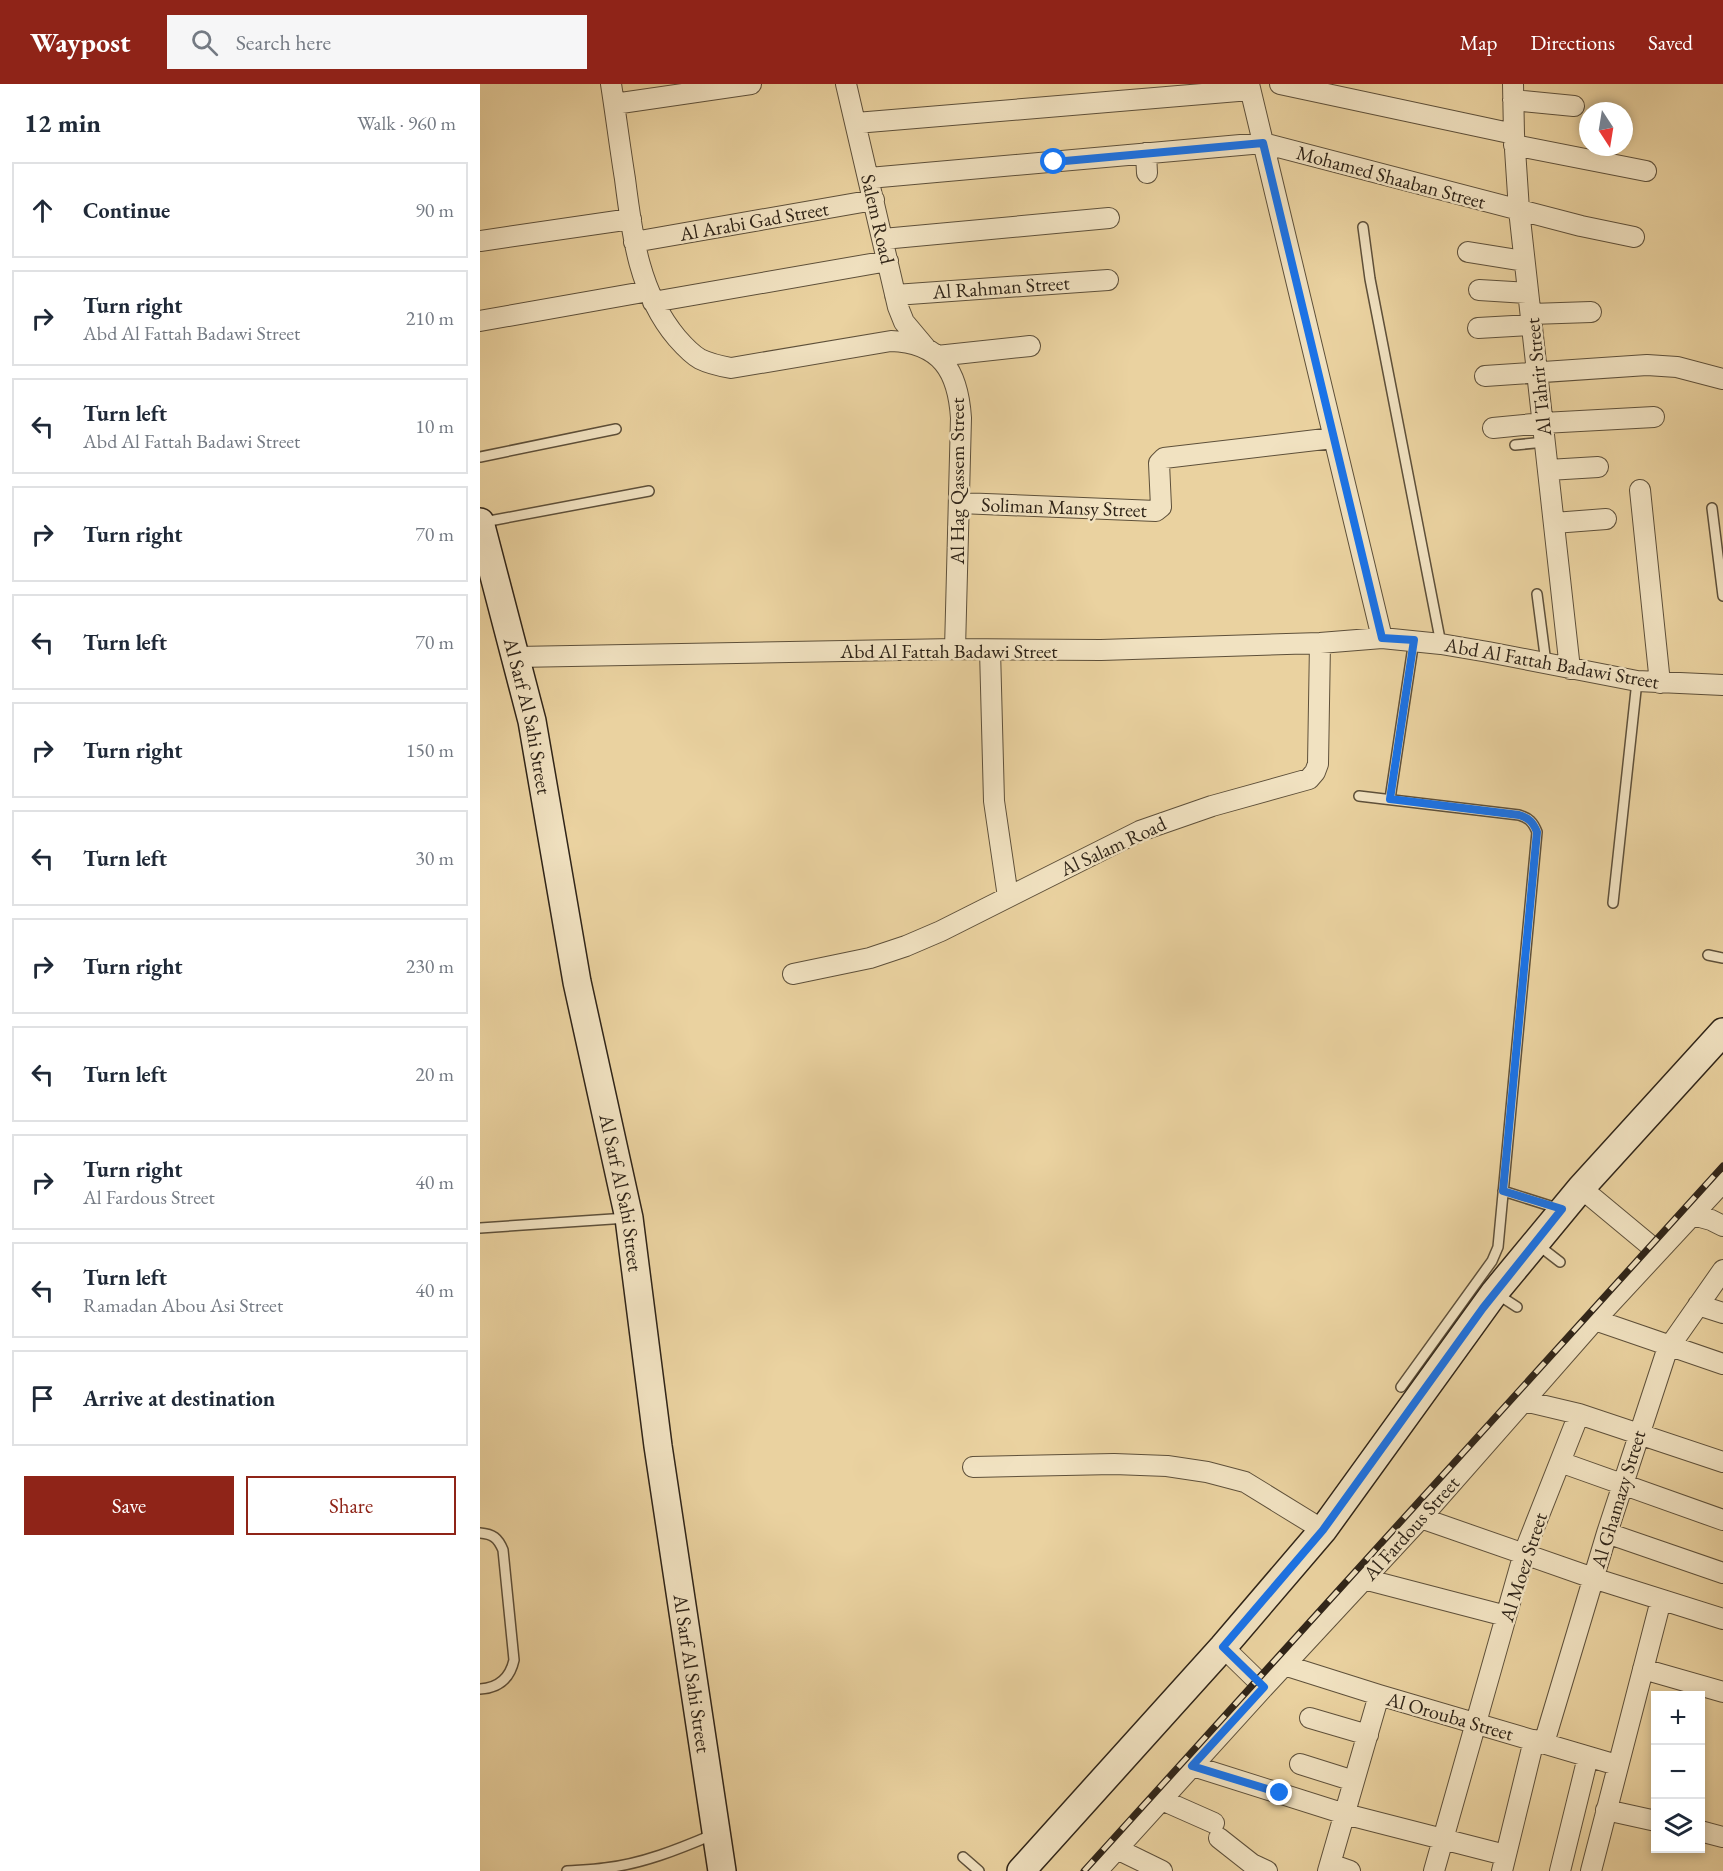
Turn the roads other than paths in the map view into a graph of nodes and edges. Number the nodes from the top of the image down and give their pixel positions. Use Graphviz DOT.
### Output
graph roads {
  1 [pos="611,84"];
  2 [pos="751,84"];
  3 [pos="846,84"];
  4 [pos="1280,84"];
  5 [pos="1250,87"];
  6 [pos="1513,92"];
  7 [pos="614,104"];
  8 [pos="1574,106"];
  9 [pos="856,123"];
  10 [pos="1514,140"];
  11 [pos="1263,143"];
  12 [pos="1646,171"];
  13 [pos="868,178"];
  14 [pos="874,200"];
  15 [pos="1519,210"];
  16 [pos="1109,218"];
  17 [pos="631,219"];
  18 [pos="1363,227"];
  19 [pos="1634,237"];
  20 [pos="883,239"];
  21 [pos="480,241"];
  22 [pos="634,242"];
  23 [pos="1468,252"];
  24 [pos="888,261"];
  25 [pos="1524,261"];
  26 [pos="1108,280"];
  27 [pos="1479,290"];
  28 [pos="1528,293"];
  29 [pos="895,295"];
  30 [pos="651,296"];
  31 [pos="1591,312"];
  32 [pos="1531,320"];
  33 [pos="480,321"];
  34 [pos="1478,328"];
  35 [pos="1030,346"];
  36 [pos="931,352"];
  37 [pos="1537,371"];
  38 [pos="1485,375"];
  39 [pos="1723,379"];
  40 [pos="1654,417"];
  41 [pos="1493,428"];
  42 [pos="616,429"];
  43 [pos="1544,433"];
  44 [pos="1333,438"];
  45 [pos="1515,445"];
  46 [pos="480,457"];
  47 [pos="1598,467"];
  48 [pos="1548,470"];
  49 [pos="1640,489"];
  50 [pos="650,491"];
  51 [pos="960,503"];
  52 [pos="1712,508"];
  53 [pos="1606,519"];
  54 [pos="480,522"];
  55 [pos="1554,523"];
  56 [pos="1537,594"];
  57 [pos="1723,596"];
  58 [pos="1382,638"];
  59 [pos="1414,640"];
  60 [pos="1320,644"];
  61 [pos="1441,644"];
  62 [pos="955,649"];
  63 [pos="990,650"];
  64 [pos="516,657"];
  65 [pos="1546,663"];
  66 [pos="1570,669"];
  67 [pos="1637,681"];
  68 [pos="1660,683"];
  69 [pos="1723,685"];
  70 [pos="1359,796"];
  71 [pos="1390,799"];
  72 [pos="1008,897"];
  73 [pos="1612,903"];
  74 [pos="1708,955"];
  75 [pos="1723,958"];
  76 [pos="794,974"];
  77 [pos="1723,1032"];
  78 [pos="1723,1182"];
  79 [pos="1581,1188"];
  80 [pos="1503,1191"];
  81 [pos="1562,1209"];
  82 [pos="1693,1215"];
  83 [pos="629,1218"];
  84 [pos="1723,1226"];
  85 [pos="480,1228"];
  86 [pos="1535,1243"];
  87 [pos="1658,1252"];
  88 [pos="1560,1262"];
  89 [pos="1723,1270"];
  90 [pos="1495,1292"];
  91 [pos="1698,1305"];
  92 [pos="1517,1306"];
  93 [pos="1723,1313"];
  94 [pos="1595,1320"];
  95 [pos="1669,1345"];
  96 [pos="1723,1364"];
  97 [pos="1401,1387"];
  98 [pos="1524,1401"];
  99 [pos="1578,1414"];
  100 [pos="1638,1434"];
  101 [pos="1560,1462"];
  102 [pos="1723,1462"];
  103 [pos="973,1467"];
  104 [pos="1623,1484"];
  105 [pos="1421,1518"];
  106 [pos="1723,1520"];
  107 [pos="1323,1530"];
  108 [pos="480,1533"];
  109 [pos="1607,1533"];
  110 [pos="1524,1553"];
  111 [pos="1723,1573"];
  112 [pos="1593,1578"];
  113 [pos="1364,1580"];
  114 [pos="1661,1600"];
  115 [pos="1506,1616"];
  116 [pos="1723,1619"];
  117 [pos="1223,1647"];
  118 [pos="1284,1665"];
  119 [pos="1643,1669"];
  120 [pos="1264,1687"];
  121 [pos="480,1689"];
  122 [pos="1723,1692"];
  123 [pos="1379,1695"];
  124 [pos="1310,1718"];
  125 [pos="1476,1724"];
  126 [pos="1368,1735"];
  127 [pos="1539,1742"];
  128 [pos="1588,1757"];
  129 [pos="1300,1764"];
  130 [pos="1617,1765"];
  131 [pos="1192,1766"];
  132 [pos="1354,1781"];
  133 [pos="1162,1800"];
  134 [pos="1606,1810"];
  135 [pos="1345,1814"];
  136 [pos="1651,1820"];
  137 [pos="716,1833"];
  138 [pos="1705,1833"];
  139 [pos="1723,1836"];
  140 [pos="1443,1839"];
  141 [pos="1117,1849"];
  142 [pos="963,1857"];
  143 [pos="1503,1863"];
  144 [pos="1329,1867"];
  145 [pos="1579,1870"];
  146 [pos="567,1871"];
  147 [pos="722,1871"];
  148 [pos="979,1871"];
  149 [pos="1021,1871"];
  150 [pos="1097,1871"];
  151 [pos="1162,1871"];
  152 [pos="1267,1871"];
  153 [pos="1350,1871"];
  154 [pos="1434,1871"];
  1 -- 7 [label="street"];
  2 -- 7 [label="street"];
  3 -- 9 [label="street, Salem Road"];
  4 -- 10 [label="street"];
  5 -- 9 [label="street"];
  5 -- 11 [label="street"];
  6 -- 8 [label="street"];
  6 -- 10 [label="street, Al Tahrir Street"];
  7 -- 17 [label="street"];
  9 -- 13 [label="street, Salem Road"];
  10 -- 12 [label="street"];
  10 -- 15 [label="street, Al Tahrir Street"];
  11 -- 13 [label="street, Mohamed Shaaban Street"];
  11 -- 15 [label="street, Mohamed Shaaban Street"];
  11 -- 44 [label="street"];
  13 -- 14 [label="street, Salem Road"];
  14 -- 20 [label="street, Salem Road"];
  14 -- 22 [label="street, Al Arabi Gad Street"];
  15 -- 19 [label="street, Mohamed Shaaban Street"];
  15 -- 25 [label="street, Al Tahrir Street"];
  16 -- 20 [label="street"];
  17 -- 21 [label="street"];
  17 -- 22 [label="street"];
  18 -- 61 [label="lane"];
  20 -- 24 [label="street, Salem Road"];
  22 -- 30 [label="street"];
  23 -- 25 [label="street"];
  24 -- 29 [label="street, Salem Road"];
  24 -- 30 [label="street"];
  25 -- 28 [label="street, Al Tahrir Street"];
  26 -- 29 [label="street, Al Rahman Street"];
  27 -- 28 [label="street"];
  28 -- 32 [label="street, Al Tahrir Street"];
  29 -- 36 [label="street, Salem Road"];
  30 -- 33 [label="street"];
  30 -- 36 [label="street"];
  31 -- 32 [label="street"];
  32 -- 34 [label="street"];
  32 -- 37 [label="street, Al Tahrir Street"];
  35 -- 36 [label="street"];
  36 -- 51 [label="street, Al Hag Qassem Street"];
  37 -- 38 [label="street"];
  37 -- 39 [label="street"];
  37 -- 43 [label="street, Al Tahrir Street"];
  40 -- 43 [label="street"];
  41 -- 43 [label="street"];
  42 -- 46 [label="lane"];
  43 -- 45 [label="lane"];
  43 -- 48 [label="street, Al Tahrir Street"];
  44 -- 51 [label="street, Soliman Mansy Street"];
  44 -- 58 [label="street"];
  47 -- 48 [label="street"];
  48 -- 55 [label="street, Al Tahrir Street"];
  49 -- 68 [label="street"];
  50 -- 54 [label="lane"];
  51 -- 62 [label="street, Al Hag Qassem Street"];
  52 -- 57 [label="lane"];
  53 -- 55 [label="street"];
  54 -- 64 [label="street, Al Sarf Al Sahi Street"];
  55 -- 66 [label="street, Al Tahrir Street"];
  56 -- 65 [label="lane"];
  58 -- 59 [label="street, Abd Al Fattah Badawi Street"];
  58 -- 60 [label="street, Abd Al Fattah Badawi Street"];
  59 -- 61 [label="street, Abd Al Fattah Badawi Street"];
  59 -- 71 [label="lane"];
  60 -- 63 [label="street, Abd Al Fattah Badawi Street"];
  60 -- 72 [label="street, Al Salam Road"];
  61 -- 65 [label="street, Abd Al Fattah Badawi Street"];
  62 -- 63 [label="street, Abd Al Fattah Badawi Street"];
  62 -- 64 [label="street, Abd Al Fattah Badawi Street"];
  63 -- 72 [label="street"];
  64 -- 83 [label="street, Al Sarf Al Sahi Street"];
  65 -- 66 [label="street, Abd Al Fattah Badawi Street"];
  66 -- 67 [label="street, Abd Al Fattah Badawi Street"];
  67 -- 68 [label="street, Abd Al Fattah Badawi Street"];
  67 -- 73 [label="lane"];
  68 -- 69 [label="street, Abd Al Fattah Badawi Street"];
  70 -- 71 [label="lane"];
  71 -- 80 [label="lane"];
  72 -- 76 [label="street, Al Salam Road"];
  74 -- 75 [label="lane"];
  77 -- 79 [label="street"];
  78 -- 82 [label="street, Al Fardous Street"];
  79 -- 81 [label="street"];
  79 -- 87 [label="street"];
  80 -- 81 [label="lane"];
  80 -- 97 [label="lane"];
  81 -- 86 [label="street"];
  82 -- 84 [label="street"];
  82 -- 87 [label="street, Al Fardous Street"];
  83 -- 85 [label="lane"];
  83 -- 137 [label="street, Al Sarf Al Sahi Street"];
  86 -- 88 [label="lane"];
  86 -- 90 [label="street"];
  87 -- 94 [label="street, Al Fardous Street"];
  89 -- 91 [label="street, Al Ghamazy Street"];
  90 -- 92 [label="lane"];
  90 -- 107 [label="street"];
  91 -- 93 [label="street"];
  91 -- 95 [label="street, Al Ghamazy Street"];
  94 -- 95 [label="street"];
  94 -- 98 [label="street, Al Fardous Street"];
  95 -- 96 [label="street"];
  95 -- 100 [label="street, Al Ghamazy Street"];
  98 -- 99 [label="street"];
  98 -- 105 [label="street, Al Fardous Street"];
  99 -- 100 [label="street"];
  99 -- 101 [label="street, Al Moez Street"];
  100 -- 102 [label="street"];
  100 -- 104 [label="street, Al Ghamazy Street"];
  101 -- 104 [label="street"];
  101 -- 110 [label="street, Al Moez Street"];
  103 -- 107 [label="street"];
  104 -- 106 [label="street"];
  104 -- 109 [label="street, Al Ghamazy Street"];
  105 -- 110 [label="street"];
  105 -- 113 [label="street, Al Fardous Street"];
  107 -- 117 [label="street"];
  108 -- 121 [label="lane"];
  109 -- 111 [label="street"];
  109 -- 112 [label="street, Al Ghamazy Street"];
  110 -- 112 [label="street"];
  110 -- 115 [label="street, Al Moez Street"];
  112 -- 114 [label="street"];
  112 -- 127 [label="street, Al Ghamazy Street"];
  113 -- 115 [label="street"];
  113 -- 118 [label="street, Al Fardous Street"];
  114 -- 116 [label="street"];
  114 -- 119 [label="street"];
  115 -- 125 [label="street, Al Moez Street"];
  117 -- 120 [label="street"];
  117 -- 149 [label="street"];
  118 -- 120 [label="street, Al Fardous Street"];
  118 -- 123 [label="street, Al Orouba Street"];
  119 -- 122 [label="street"];
  119 -- 130 [label="street"];
  120 -- 131 [label="street, Al Fardous Street"];
  123 -- 125 [label="street, Al Orouba Street"];
  123 -- 126 [label="street"];
  124 -- 126 [label="street"];
  125 -- 127 [label="street, Al Orouba Street"];
  125 -- 140 [label="street, Al Moez Street"];
  126 -- 132 [label="street"];
  127 -- 128 [label="street, Al Orouba Street"];
  127 -- 143 [label="street, Al Ghamazy Street"];
  128 -- 130 [label="street, Al Orouba Street"];
  128 -- 145 [label="street"];
  129 -- 132 [label="street"];
  130 -- 134 [label="street"];
  131 -- 133 [label="street, Al Fardous Street"];
  131 -- 135 [label="street"];
  132 -- 135 [label="street"];
  133 -- 141 [label="street, Al Fardous Street"];
  133 -- 152 [label="street"];
  134 -- 136 [label="street"];
  134 -- 145 [label="street"];
  135 -- 140 [label="street"];
  135 -- 144 [label="street"];
  137 -- 146 [label="lane"];
  137 -- 147 [label="street, Al Sarf Al Sahi Street"];
  138 -- 139 [label="street"];
  140 -- 143 [label="street"];
  140 -- 154 [label="street, Al Moez Street"];
  141 -- 150 [label="street, Al Fardous Street"];
  141 -- 151 [label="street"];
  142 -- 148 [label="lane"];
  144 -- 153 [label="street"];
}
